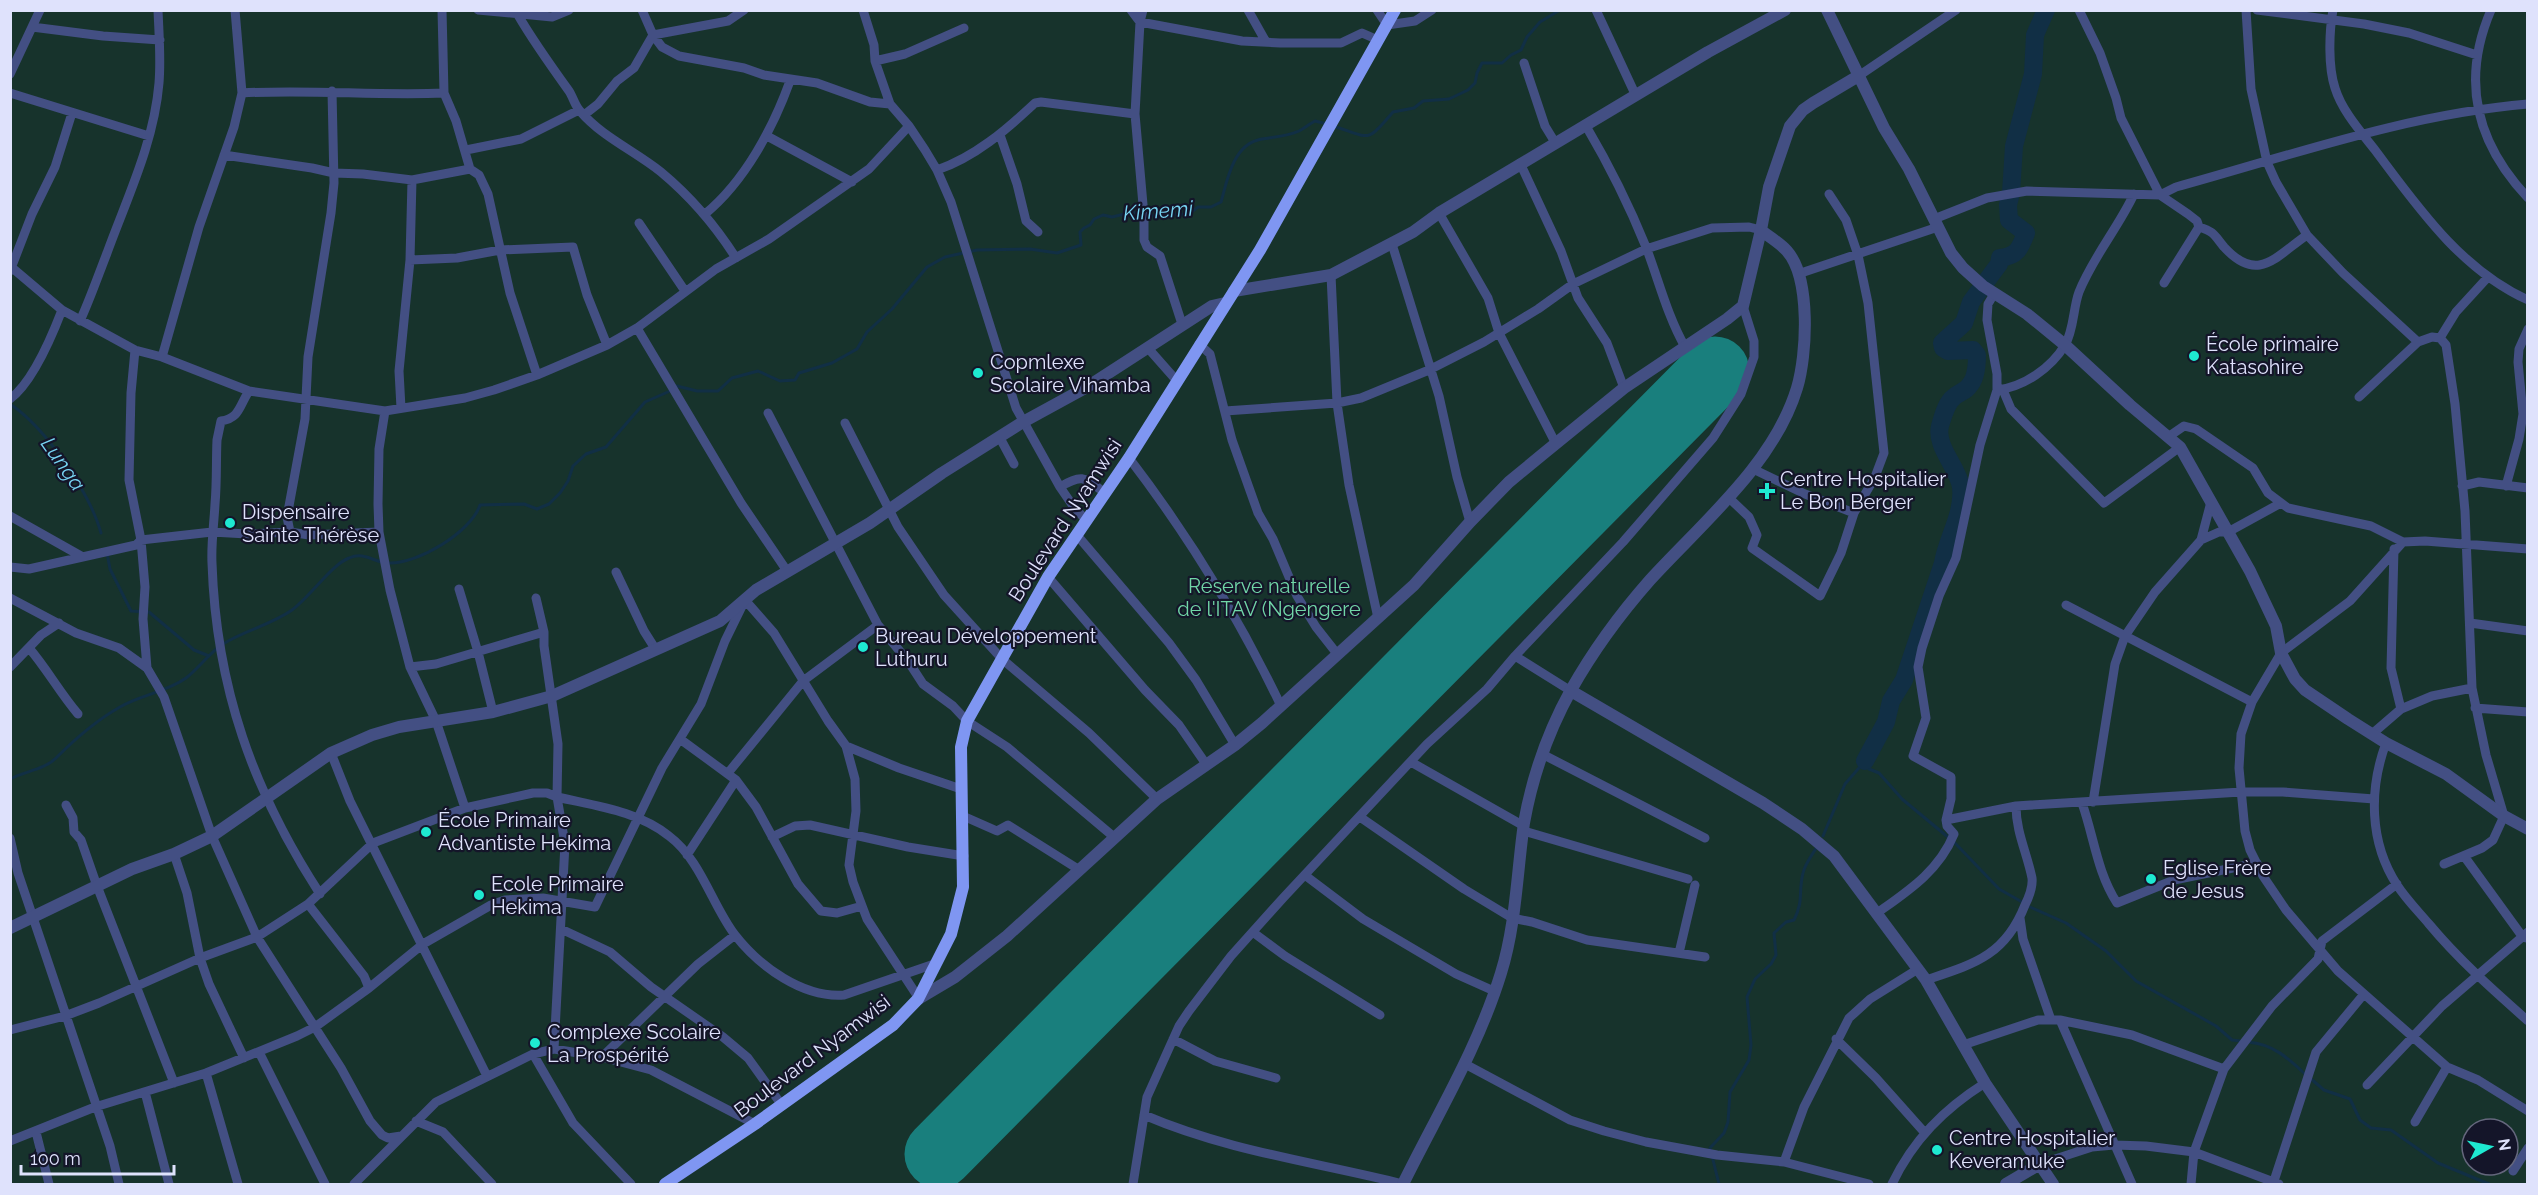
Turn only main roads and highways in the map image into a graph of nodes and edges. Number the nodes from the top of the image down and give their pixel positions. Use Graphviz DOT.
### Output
graph roads {
  1 [pos="1395,10"];
  2 [pos="665,1185"];
  1 -- 2 [label="main road, Boulevard Nyamwisi"];
}
